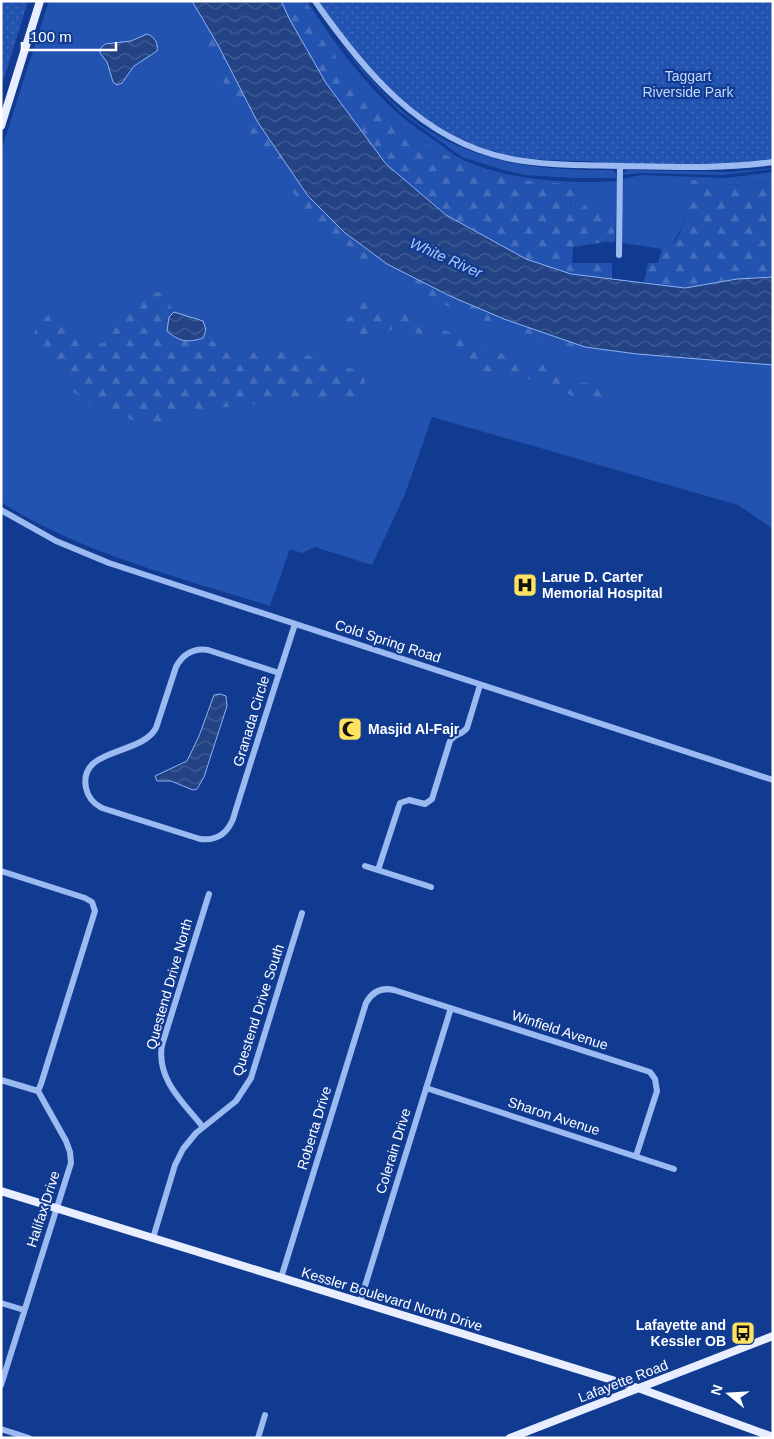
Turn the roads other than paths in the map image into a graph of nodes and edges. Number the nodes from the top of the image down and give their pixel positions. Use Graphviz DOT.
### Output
graph roads {
  1 [pos="40,1"];
  2 [pos="315,1"];
  3 [pos="1,126"];
  4 [pos="773,162"];
  5 [pos="620,166"];
  6 [pos="619,255"];
  7 [pos="1,510"];
  8 [pos="294,624"];
  9 [pos="279,673"];
  10 [pos="480,685"];
  11 [pos="773,780"];
  12 [pos="365,866"];
  13 [pos="378,870"];
  14 [pos="1,871"];
  15 [pos="431,887"];
  16 [pos="208,894"];
  17 [pos="302,913"];
  18 [pos="378,990"];
  19 [pos="451,1008"];
  20 [pos="1,1080"];
  21 [pos="426,1088"];
  22 [pos="38,1091"];
  23 [pos="203,1127"];
  24 [pos="636,1156"];
  25 [pos="674,1169"];
  26 [pos="1,1191"];
  27 [pos="57,1209"];
  28 [pos="153,1238"];
  29 [pos="282,1278"];
  30 [pos="360,1302"];
  31 [pos="1,1303"];
  32 [pos="24,1310"];
  33 [pos="773,1336"];
  34 [pos="1,1385"];
  35 [pos="638,1388"];
  36 [pos="265,1415"];
  37 [pos="1,1429"];
  38 [pos="532,1434"];
  39 [pos="29,1438"];
  40 [pos="258,1438"];
  41 [pos="510,1438"];
  42 [pos="773,1438"];
  1 -- 3 [label="main road"];
  2 -- 5 [label="street"];
  4 -- 5 [label="street"];
  5 -- 6 [label="street"];
  7 -- 8 [label="street, Cold Spring Road"];
  8 -- 9 [label="street, Granada Circle"];
  8 -- 10 [label="street, Cold Spring Road"];
  9 -- 9 [label="street, Granada Circle"];
  10 -- 11 [label="street, Cold Spring Road"];
  10 -- 13 [label="street"];
  12 -- 13 [label="street"];
  13 -- 15 [label="street"];
  14 -- 22 [label="street"];
  16 -- 23 [label="street, Questend Drive North"];
  17 -- 23 [label="street, Questend Drive South"];
  18 -- 19 [label="street, Winfield Avenue"];
  18 -- 29 [label="street, Roberta Drive"];
  19 -- 21 [label="street, Colerain Drive"];
  19 -- 24 [label="street, Winfield Avenue"];
  20 -- 22 [label="street"];
  21 -- 24 [label="street, Sharon Avenue"];
  21 -- 30 [label="street, Colerain Drive"];
  22 -- 27 [label="street, Halifax Drive"];
  23 -- 28 [label="street, Questend Drive South"];
  24 -- 25 [label="street, Sharon Avenue"];
  26 -- 27 [label="main road, Kessler Boulevard North Drive"];
  27 -- 28 [label="main road, Kessler Boulevard North Drive"];
  27 -- 32 [label="street, Halifax Drive"];
  28 -- 29 [label="main road, Kessler Boulevard North Drive"];
  29 -- 30 [label="main road, Kessler Boulevard North Drive"];
  30 -- 35 [label="main road, Kessler Boulevard North Drive"];
  31 -- 32 [label="street"];
  32 -- 34 [label="street, Halifax Drive"];
  33 -- 35 [label="main road, Lafayette Road"];
  35 -- 38 [label="main road, Lafayette Road"];
  35 -- 42 [label="main road, Kessler Boulevard North Drive"];
  36 -- 40 [label="street"];
  37 -- 39 [label="street"];
  38 -- 41 [label="main road, Lafayette Road"];
}
